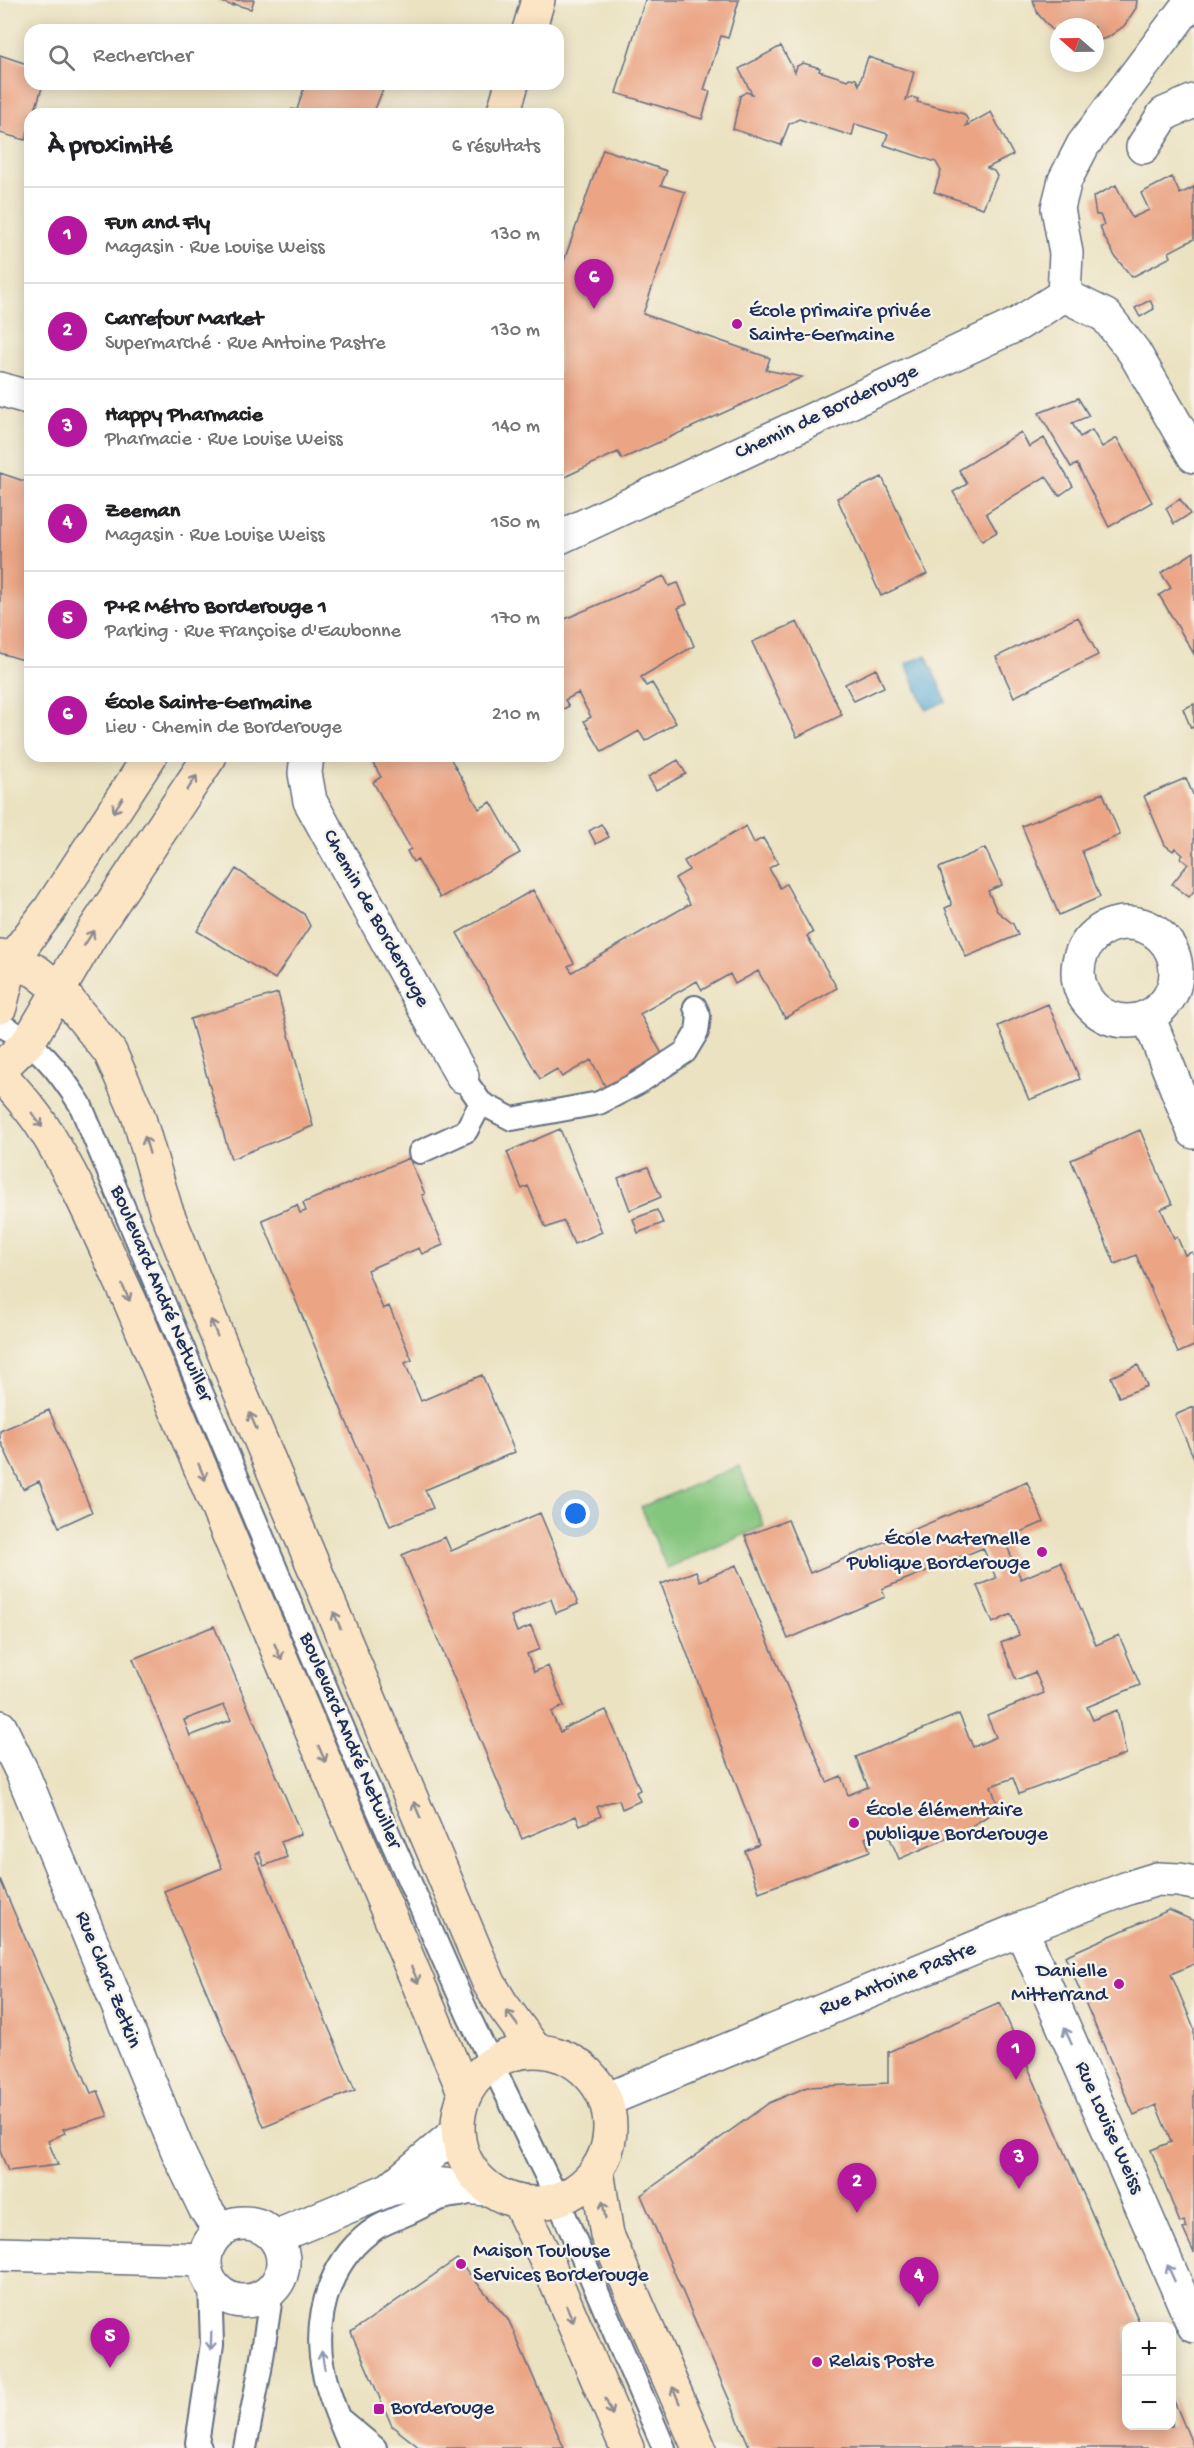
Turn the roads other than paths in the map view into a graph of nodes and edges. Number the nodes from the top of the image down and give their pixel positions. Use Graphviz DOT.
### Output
graph roads {
  1 [pos="538,0"];
  2 [pos="1192,0"];
  3 [pos="531,24"];
  4 [pos="510,90"];
  5 [pos="1194,101"];
  6 [pos="505,108"];
  7 [pos="1143,147"];
  8 [pos="1064,295"];
  9 [pos="0,389"];
  10 [pos="24,396"];
  11 [pos="1194,456"];
  12 [pos="564,535"];
  13 [pos="146,762"];
  14 [pos="206,762"];
  15 [pos="306,762"];
  16 [pos="6,958"];
  17 [pos="60,989"];
  18 [pos="0,1007"];
  19 [pos="695,1007"];
  20 [pos="1148,1016"];
  21 [pos="0,1025"];
  22 [pos="28,1041"];
  23 [pos="0,1069"];
  24 [pos="0,1074"];
  25 [pos="462,1076"];
  26 [pos="481,1103"];
  27 [pos="1194,1132"];
  28 [pos="420,1152"];
  29 [pos="0,1727"];
  30 [pos="1194,1883"];
  31 [pos="426,1921"];
  32 [pos="1021,1929"];
  33 [pos="489,1983"];
  34 [pos="536,2050"];
  35 [pos="490,2064"];
  36 [pos="465,2094"];
  37 [pos="606,2100"];
  38 [pos="457,2132"];
  39 [pos="597,2170"];
  40 [pos="390,2189"];
  41 [pos="487,2189"];
  42 [pos="558,2200"];
  43 [pos="519,2203"];
  44 [pos="220,2230"];
  45 [pos="278,2240"];
  46 [pos="0,2254"];
  47 [pos="208,2271"];
  48 [pos="272,2290"];
  49 [pos="1194,2326"];
  50 [pos="338,2417"];
  51 [pos="200,2448"];
  52 [pos="245,2448"];
  53 [pos="335,2448"];
  54 [pos="351,2448"];
  55 [pos="375,2448"];
  56 [pos="627,2448"];
  57 [pos="664,2448"];
  58 [pos="699,2448"];
  1 -- 3 [label="street"];
  2 -- 8 [label="street"];
  4 -- 6 [label="street"];
  5 -- 7 [label="street"];
  8 -- 11 [label="street"];
  8 -- 12 [label="street, Chemin de Borderouge"];
  9 -- 10 [label="street"];
  13 -- 16 [label="street, one-way"];
  17 -- 14 [label="street, one-way"];
  15 -- 25 [label="street, Chemin de Borderouge"];
  16 -- 17 [label="street, Boulevard André Netwiller"];
  16 -- 18 [label="street"];
  17 -- 22 [label="street"];
  33 -- 17 [label="street, Boulevard André Netwiller, one-way"];
  19 -- 26 [label="lane"];
  20 -- 27 [label="street"];
  21 -- 22 [label="lane, Boulevard André Netwiller"];
  22 -- 23 [label="street"];
  22 -- 31 [label="lane, Boulevard André Netwiller"];
  24 -- 36 [label="street, Boulevard André Netwiller, one-way"];
  25 -- 26 [label="lane"];
  26 -- 28 [label="lane"];
  29 -- 44 [label="street, Rue Clara Zetkin"];
  30 -- 32 [label="street, Rue Antoine Pastre"];
  31 -- 33 [label="lane"];
  31 -- 35 [label="lane, Boulevard André Netwiller"];
  32 -- 37 [label="street, Rue Antoine Pastre"];
  49 -- 32 [label="street, Rue Louise Weiss, one-way"];
  34 -- 33 [label="street, Boulevard André Netwiller, one-way"];
  34 -- 35 [label="street"];
  34 -- 37 [label="street"];
  35 -- 36 [label="street"];
  35 -- 42 [label="lane, Boulevard André Netwiller"];
  36 -- 38 [label="street"];
  37 -- 39 [label="street"];
  38 -- 40 [label="street"];
  38 -- 41 [label="street"];
  39 -- 42 [label="street"];
  58 -- 39 [label="street, one-way"];
  40 -- 41 [label="street"];
  40 -- 45 [label="street"];
  41 -- 43 [label="street"];
  50 -- 41 [label="lane, one-way"];
  42 -- 43 [label="street"];
  42 -- 57 [label="lane, Boulevard André Netwiller"];
  43 -- 56 [label="street, one-way"];
  44 -- 45 [label="street"];
  44 -- 47 [label="street"];
  45 -- 48 [label="street"];
  46 -- 47 [label="street"];
  47 -- 48 [label="street"];
  47 -- 51 [label="lane, one-way"];
  48 -- 52 [label="lane"];
  50 -- 53 [label="lane"];
  50 -- 54 [label="lane"];
  50 -- 55 [label="lane"];
}
